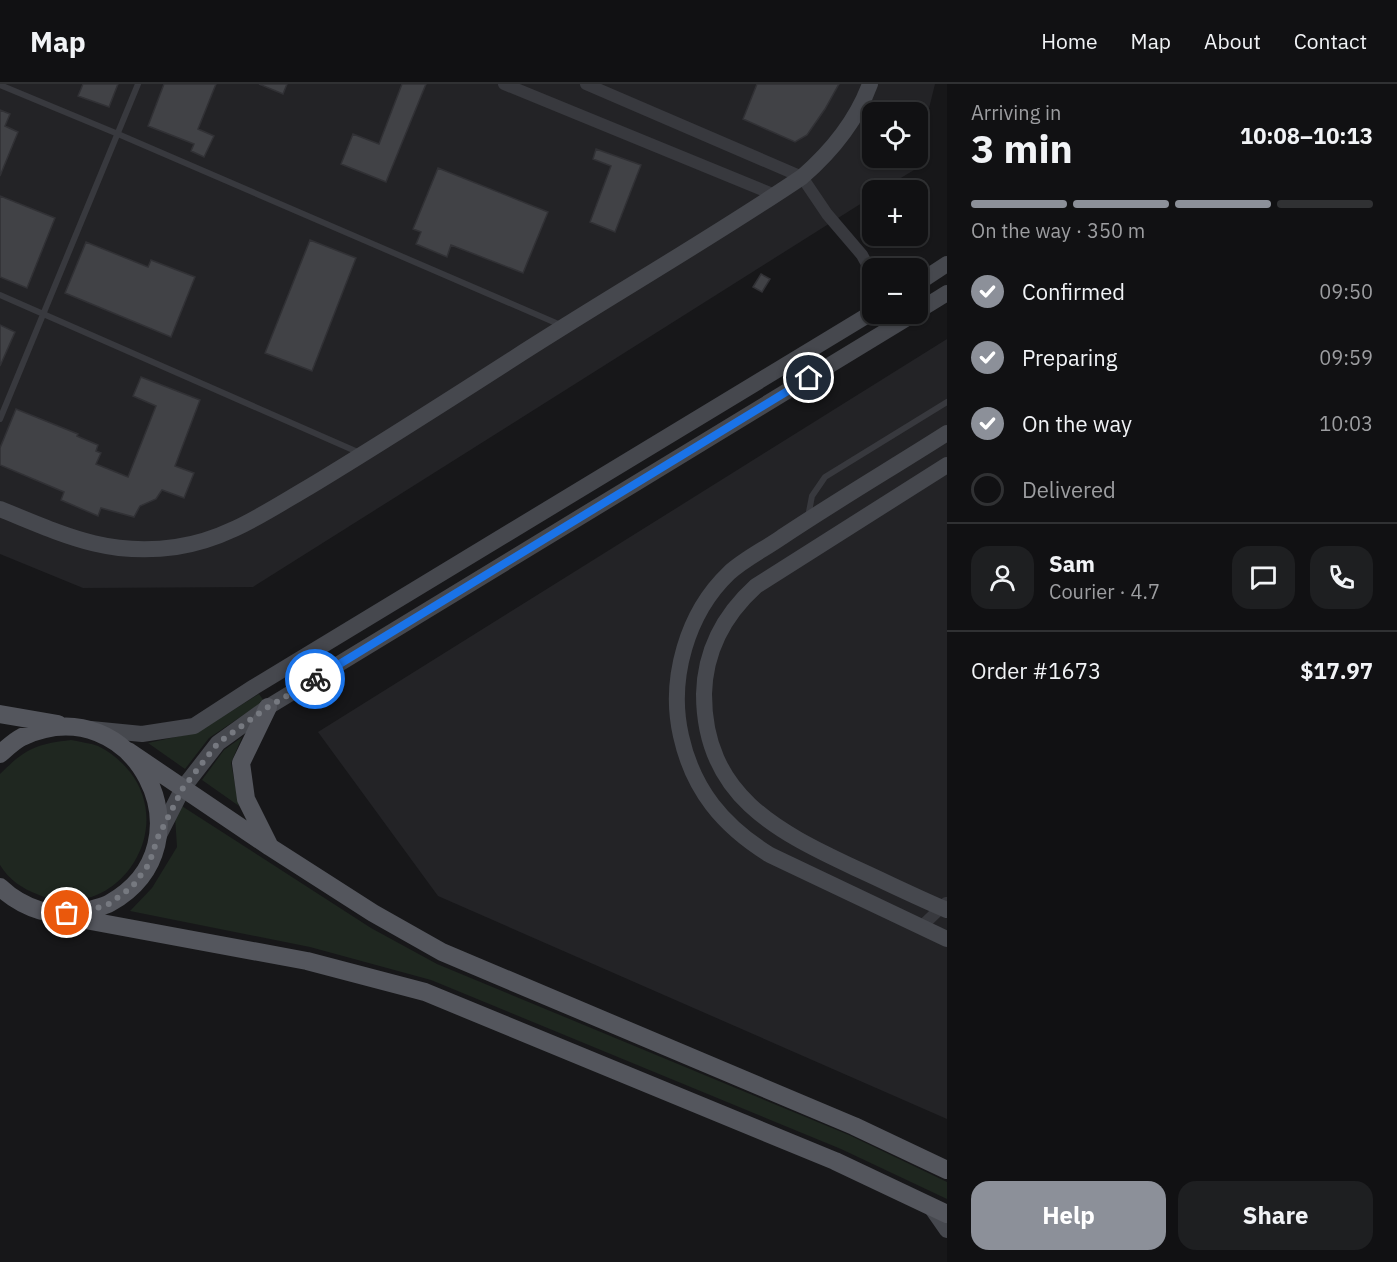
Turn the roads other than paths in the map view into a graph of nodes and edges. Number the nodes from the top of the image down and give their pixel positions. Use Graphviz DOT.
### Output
graph roads {
  1 [pos="138,84"];
  2 [pos="504,84"];
  3 [pos="586,84"];
  4 [pos="870,84"];
  5 [pos="0,85"];
  6 [pos="117,134"];
  7 [pos="802,177"];
  8 [pos="775,195"];
  9 [pos="864,258"];
  10 [pos="947,264"];
  11 [pos="928,276"];
  12 [pos="947,293"];
  13 [pos="0,295"];
  14 [pos="928,305"];
  15 [pos="44,313"];
  16 [pos="862,319"];
  17 [pos="856,323"];
  18 [pos="897,324"];
  19 [pos="563,326"];
  20 [pos="869,341"];
  21 [pos="947,402"];
  22 [pos="0,419"];
  23 [pos="947,433"];
  24 [pos="363,454"];
  25 [pos="947,465"];
  26 [pos="0,509"];
  27 [pos="808,519"];
  28 [pos="825,542"];
  29 [pos="268,707"];
  30 [pos="0,714"];
  31 [pos="83,728"];
  32 [pos="128,751"];
  33 [pos="0,754"];
  34 [pos="183,788"];
  35 [pos="158,837"];
  36 [pos="270,847"];
  37 [pos="4,892"];
  38 [pos="945,906"];
  39 [pos="53,914"];
  40 [pos="921,927"];
  41 [pos="947,939"];
  42 [pos="947,1170"];
  43 [pos="939,1210"];
  44 [pos="947,1230"];
  1 -- 6 [label="lane"];
  2 -- 8 [label="street"];
  3 -- 7 [label="street"];
  4 -- 7 [label="street"];
  5 -- 6 [label="lane"];
  6 -- 15 [label="lane"];
  6 -- 19 [label="lane"];
  7 -- 8 [label="street"];
  7 -- 9 [label="street"];
  8 -- 19 [label="street"];
  10 -- 11 [label="street"];
  12 -- 14 [label="street"];
  13 -- 15 [label="lane"];
  15 -- 22 [label="lane"];
  15 -- 24 [label="lane"];
  16 -- 17 [label="street"];
  17 -- 20 [label="street"];
  17 -- 31 [label="street"];
  18 -- 20 [label="street"];
  19 -- 24 [label="street"];
  20 -- 29 [label="street"];
  21 -- 27 [label="lane"];
  23 -- 27 [label="street"];
  24 -- 26 [label="street"];
  25 -- 28 [label="street"];
  27 -- 28 [label="street"];
  27 -- 40 [label="street"];
  28 -- 38 [label="street"];
  29 -- 34 [label="street"];
  29 -- 36 [label="main road"];
  30 -- 31 [label="main road"];
  31 -- 32 [label="main road"];
  31 -- 33 [label="main road"];
  32 -- 34 [label="main road"];
  32 -- 35 [label="main road"];
  34 -- 35 [label="street"];
  34 -- 36 [label="main road"];
  35 -- 39 [label="main road"];
  36 -- 42 [label="main road"];
  37 -- 39 [label="main road"];
  38 -- 40 [label="street"];
  39 -- 43 [label="main road"];
  40 -- 41 [label="street"];
  43 -- 44 [label="street"];
}
